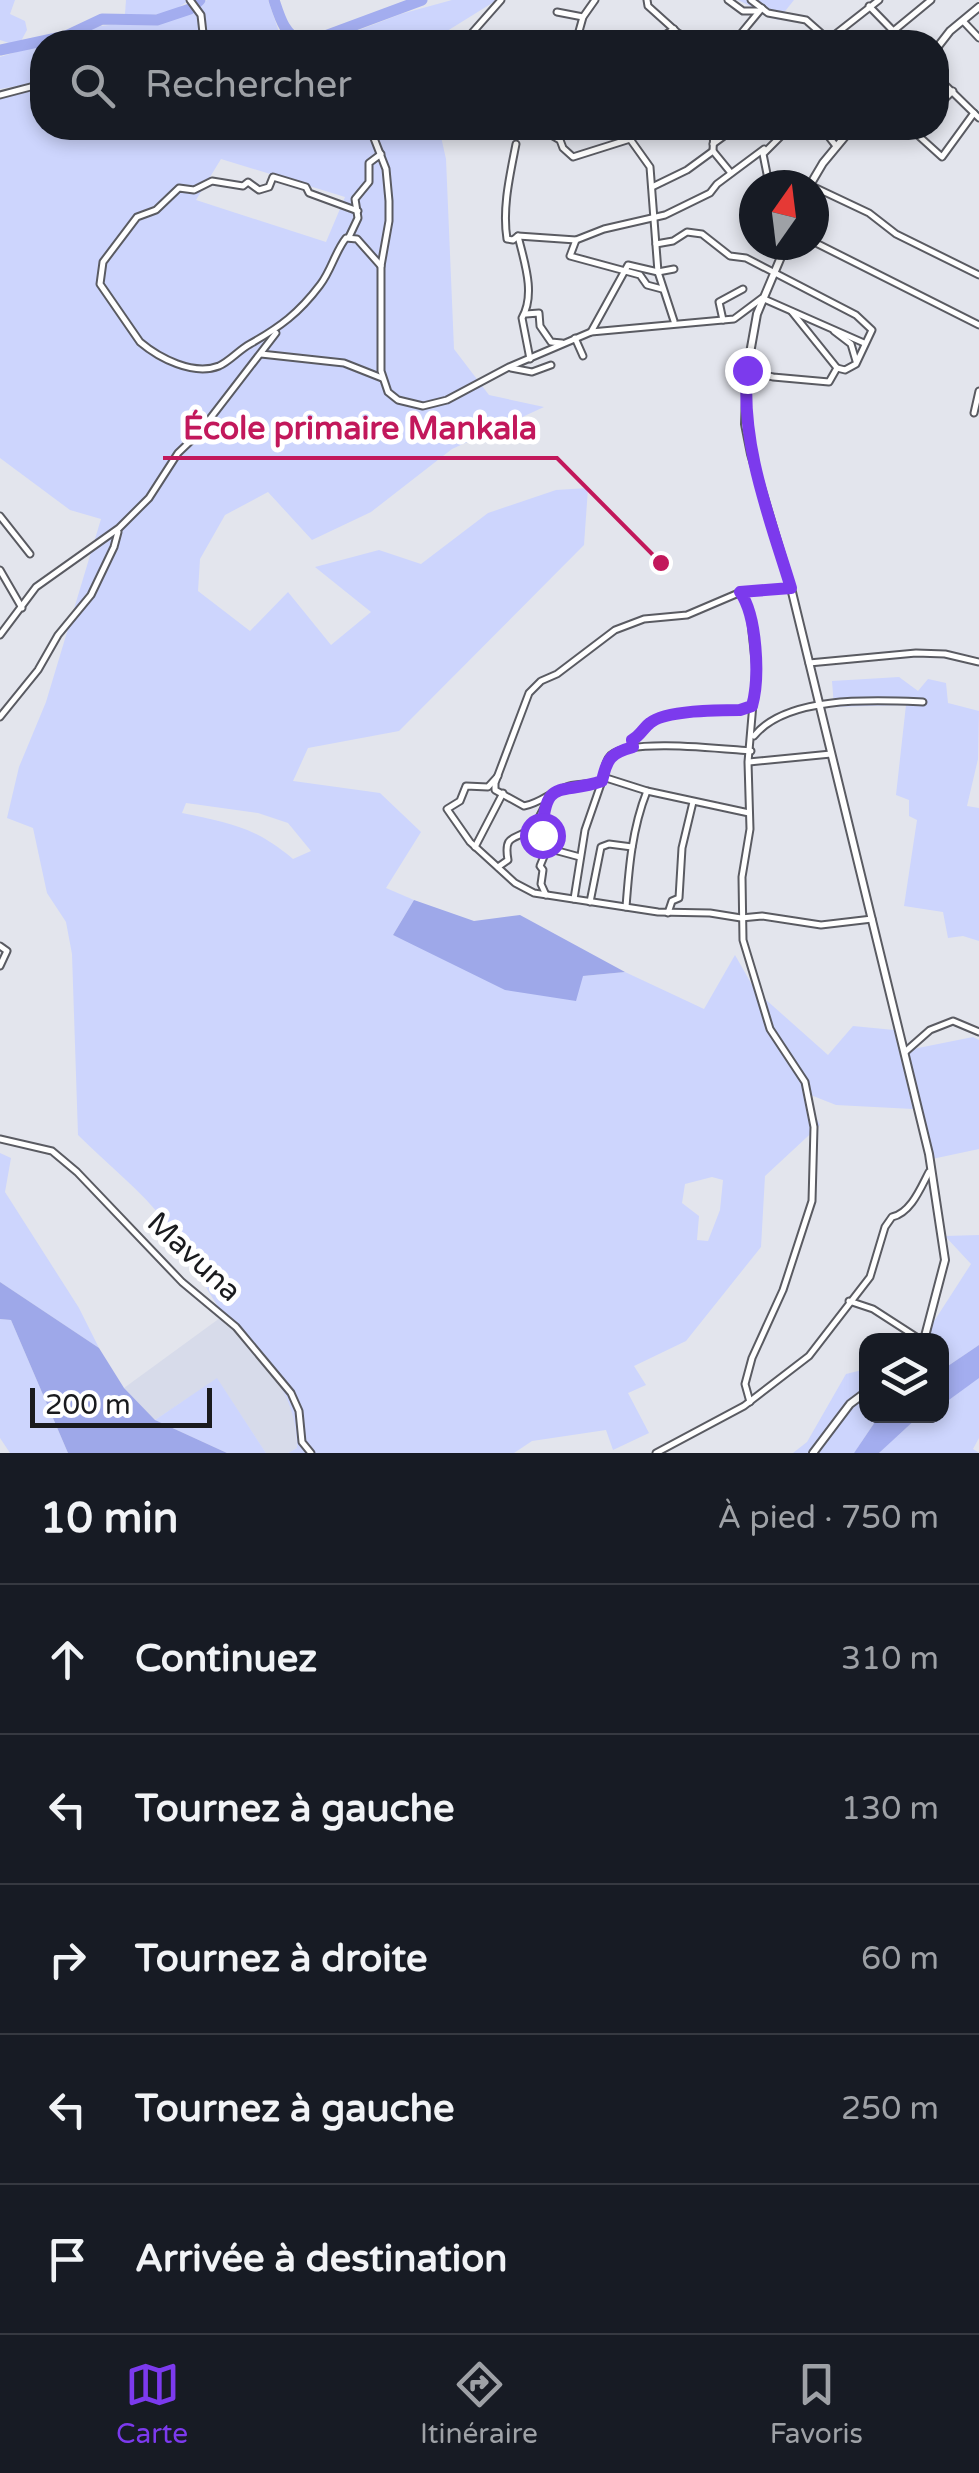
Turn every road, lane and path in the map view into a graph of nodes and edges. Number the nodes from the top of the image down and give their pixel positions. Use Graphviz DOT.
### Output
graph roads {
  1 [pos="501,0"];
  2 [pos="595,0"];
  3 [pos="647,0"];
  4 [pos="728,0"];
  5 [pos="751,0"];
  6 [pos="879,0"];
  7 [pos="931,0"];
  8 [pos="191,1"];
  9 [pos="868,6"];
  10 [pos="979,7"];
  11 [pos="761,9"];
  12 [pos="557,12"];
  13 [pos="583,17"];
  14 [pos="963,21"];
  15 [pos="674,29"];
  16 [pos="202,30"];
  17 [pos="475,30"];
  18 [pos="579,30"];
  19 [pos="744,30"];
  20 [pos="817,30"];
  21 [pos="842,30"];
  22 [pos="893,30"];
  23 [pos="895,30"];
  24 [pos="949,36"];
  25 [pos="979,38"];
  26 [pos="30,87"];
  27 [pos="949,87"];
  28 [pos="953,91"];
  29 [pos="0,94"];
  30 [pos="949,95"];
  31 [pos="977,115"];
  32 [pos="375,140"];
  33 [pos="560,140"];
  34 [pos="620,140"];
  35 [pos="634,140"];
  36 [pos="713,140"];
  37 [pos="721,140"];
  38 [pos="774,140"];
  39 [pos="831,140"];
  40 [pos="841,140"];
  41 [pos="925,140"];
  42 [pos="516,144"];
  43 [pos="836,146"];
  44 [pos="712,148"];
  45 [pos="764,149"];
  46 [pos="381,154"];
  47 [pos="767,170"];
  48 [pos="822,170"];
  49 [pos="730,176"];
  50 [pos="652,188"];
  51 [pos="829,194"];
  52 [pos="358,211"];
  53 [pos="654,218"];
  54 [pos="518,236"];
  55 [pos="348,238"];
  56 [pos="576,240"];
  57 [pos="656,244"];
  58 [pos="829,250"];
  59 [pos="780,260"];
  60 [pos="380,266"];
  61 [pos="674,269"];
  62 [pos="624,272"];
  63 [pos="658,272"];
  64 [pos="774,273"];
  65 [pos="979,275"];
  66 [pos="663,289"];
  67 [pos="743,290"];
  68 [pos="762,298"];
  69 [pos="790,310"];
  70 [pos="526,314"];
  71 [pos="740,316"];
  72 [pos="723,320"];
  73 [pos="674,322"];
  74 [pos="756,322"];
  75 [pos="823,325"];
  76 [pos="979,325"];
  77 [pos="281,327"];
  78 [pos="591,332"];
  79 [pos="575,338"];
  80 [pos="566,342"];
  81 [pos="864,342"];
  82 [pos="260,354"];
  83 [pos="583,356"];
  84 [pos="530,360"];
  85 [pos="856,364"];
  86 [pos="551,365"];
  87 [pos="509,367"];
  88 [pos="837,368"];
  89 [pos="747,370"];
  90 [pos="382,378"];
  91 [pos="979,391"];
  92 [pos="974,413"];
  93 [pos="0,516"];
  94 [pos="119,528"];
  95 [pos="30,554"];
  96 [pos="1,573"];
  97 [pos="791,588"];
  98 [pos="740,592"];
  99 [pos="22,608"];
  100 [pos="0,635"];
  101 [pos="979,662"];
  102 [pos="808,663"];
  103 [pos="923,702"];
  104 [pos="818,705"];
  105 [pos="752,706"];
  106 [pos="0,717"];
  107 [pos="752,738"];
  108 [pos="633,747"];
  109 [pos="751,751"];
  110 [pos="830,754"];
  111 [pos="748,762"];
  112 [pos="500,774"];
  113 [pos="602,779"];
  114 [pos="647,792"];
  115 [pos="503,793"];
  116 [pos="548,798"];
  117 [pos="693,802"];
  118 [pos="749,813"];
  119 [pos="541,814"];
  120 [pos="475,847"];
  121 [pos="632,847"];
  122 [pos="547,848"];
  123 [pos="580,857"];
  124 [pos="498,867"];
  125 [pos="546,895"];
  126 [pos="574,899"];
  127 [pos="590,902"];
  128 [pos="626,908"];
  129 [pos="668,913"];
  130 [pos="741,918"];
  131 [pos="873,919"];
  132 [pos="0,946"];
  133 [pos="0,966"];
  134 [pos="979,1032"];
  135 [pos="902,1054"];
  136 [pos="0,1139"];
  137 [pos="929,1154"];
  138 [pos="849,1302"];
  139 [pos="911,1333"];
  140 [pos="924,1333"];
  141 [pos="859,1398"];
  142 [pos="750,1402"];
  143 [pos="310,1453"];
  144 [pos="656,1453"];
  145 [pos="813,1453"];
  1 -- 17 [label="street"];
  2 -- 13 [label="street"];
  3 -- 15 [label="street"];
  4 -- 11 [label="street"];
  5 -- 11 [label="street"];
  6 -- 9 [label="street"];
  7 -- 23 [label="street"];
  8 -- 16 [label="street"];
  9 -- 21 [label="street"];
  9 -- 22 [label="street"];
  10 -- 14 [label="street"];
  11 -- 19 [label="street"];
  11 -- 20 [label="street"];
  12 -- 13 [label="street"];
  13 -- 18 [label="street"];
  14 -- 24 [label="street"];
  14 -- 25 [label="street"];
  26 -- 29 [label="street"];
  27 -- 28 [label="street"];
  28 -- 30 [label="street"];
  28 -- 31 [label="street"];
  31 -- 41 [label="street"];
  32 -- 46 [label="street"];
  33 -- 34 [label="street"];
  35 -- 50 [label="street"];
  36 -- 44 [label="street"];
  37 -- 44 [label="street"];
  38 -- 45 [label="street"];
  39 -- 43 [label="street"];
  40 -- 43 [label="street"];
  42 -- 54 [label="street"];
  43 -- 48 [label="street"];
  44 -- 49 [label="street"];
  44 -- 50 [label="street"];
  45 -- 47 [label="street"];
  45 -- 49 [label="street"];
  46 -- 52 [label="street"];
  46 -- 60 [label="street"];
  49 -- 53 [label="street"];
  50 -- 53 [label="street"];
  51 -- 65 [label="street"];
  52 -- 55 [label="street"];
  52 -- 77 [label="street"];
  53 -- 56 [label="street"];
  53 -- 57 [label="street"];
  54 -- 56 [label="street"];
  54 -- 70 [label="street"];
  55 -- 60 [label="street"];
  55 -- 77 [label="street"];
  56 -- 62 [label="street"];
  57 -- 63 [label="street"];
  57 -- 64 [label="street"];
  58 -- 76 [label="street"];
  59 -- 64 [label="street"];
  60 -- 90 [label="street"];
  61 -- 63 [label="street"];
  62 -- 63 [label="street"];
  62 -- 66 [label="street"];
  62 -- 78 [label="street"];
  63 -- 66 [label="street"];
  64 -- 68 [label="street"];
  64 -- 81 [label="street"];
  66 -- 73 [label="street"];
  67 -- 72 [label="street"];
  68 -- 69 [label="street"];
  68 -- 71 [label="street"];
  68 -- 74 [label="street"];
  69 -- 75 [label="street"];
  69 -- 88 [label="street"];
  70 -- 80 [label="street"];
  70 -- 84 [label="street"];
  71 -- 72 [label="street"];
  71 -- 74 [label="street"];
  72 -- 73 [label="street"];
  73 -- 78 [label="street"];
  74 -- 89 [label="street"];
  75 -- 81 [label="street"];
  75 -- 85 [label="street"];
  77 -- 82 [label="street"];
  78 -- 79 [label="street"];
  79 -- 80 [label="street"];
  79 -- 83 [label="street"];
  80 -- 84 [label="street"];
  81 -- 85 [label="street"];
  82 -- 90 [label="street"];
  82 -- 94 [label="street"];
  84 -- 87 [label="street"];
  85 -- 88 [label="street"];
  86 -- 87 [label="street"];
  87 -- 90 [label="street"];
  88 -- 89 [label="street"];
  89 -- 97 [label="street"];
  91 -- 92 [label="street"];
  93 -- 95 [label="street"];
  94 -- 99 [label="street"];
  94 -- 106 [label="street"];
  96 -- 99 [label="street"];
  97 -- 98 [label="street"];
  97 -- 102 [label="street"];
  98 -- 105 [label="street"];
  98 -- 112 [label="street"];
  99 -- 100 [label="street"];
  101 -- 102 [label="street"];
  102 -- 104 [label="street"];
  103 -- 104 [label="street"];
  104 -- 107 [label="street"];
  104 -- 110 [label="street"];
  105 -- 107 [label="street"];
  105 -- 108 [label="street"];
  107 -- 109 [label="street"];
  108 -- 109 [label="street"];
  108 -- 113 [label="street"];
  109 -- 111 [label="street"];
  110 -- 111 [label="street"];
  110 -- 131 [label="street"];
  111 -- 118 [label="street"];
  112 -- 115 [label="street"];
  112 -- 120 [label="street"];
  113 -- 114 [label="street"];
  113 -- 116 [label="street"];
  113 -- 123 [label="street"];
  114 -- 117 [label="street"];
  114 -- 121 [label="street"];
  115 -- 116 [label="street"];
  115 -- 120 [label="street"];
  116 -- 119 [label="street"];
  117 -- 118 [label="street"];
  117 -- 129 [label="street"];
  118 -- 130 [label="street"];
  119 -- 122 [label="street"];
  119 -- 124 [label="street"];
  120 -- 124 [label="street"];
  121 -- 127 [label="street"];
  121 -- 128 [label="street"];
  122 -- 123 [label="street"];
  122 -- 125 [label="street"];
  123 -- 126 [label="street"];
  124 -- 125 [label="street"];
  125 -- 126 [label="street"];
  126 -- 127 [label="street"];
  127 -- 128 [label="street"];
  128 -- 129 [label="street"];
  129 -- 130 [label="street"];
  130 -- 131 [label="street"];
  130 -- 142 [label="street"];
  131 -- 135 [label="street"];
  132 -- 133 [label="street"];
  134 -- 135 [label="street"];
  135 -- 137 [label="street"];
  136 -- 143 [label="street, Mavuna"];
  137 -- 138 [label="street"];
  137 -- 140 [label="street"];
  138 -- 139 [label="street"];
  138 -- 142 [label="street"];
  141 -- 145 [label="street"];
  142 -- 144 [label="street"];
}
